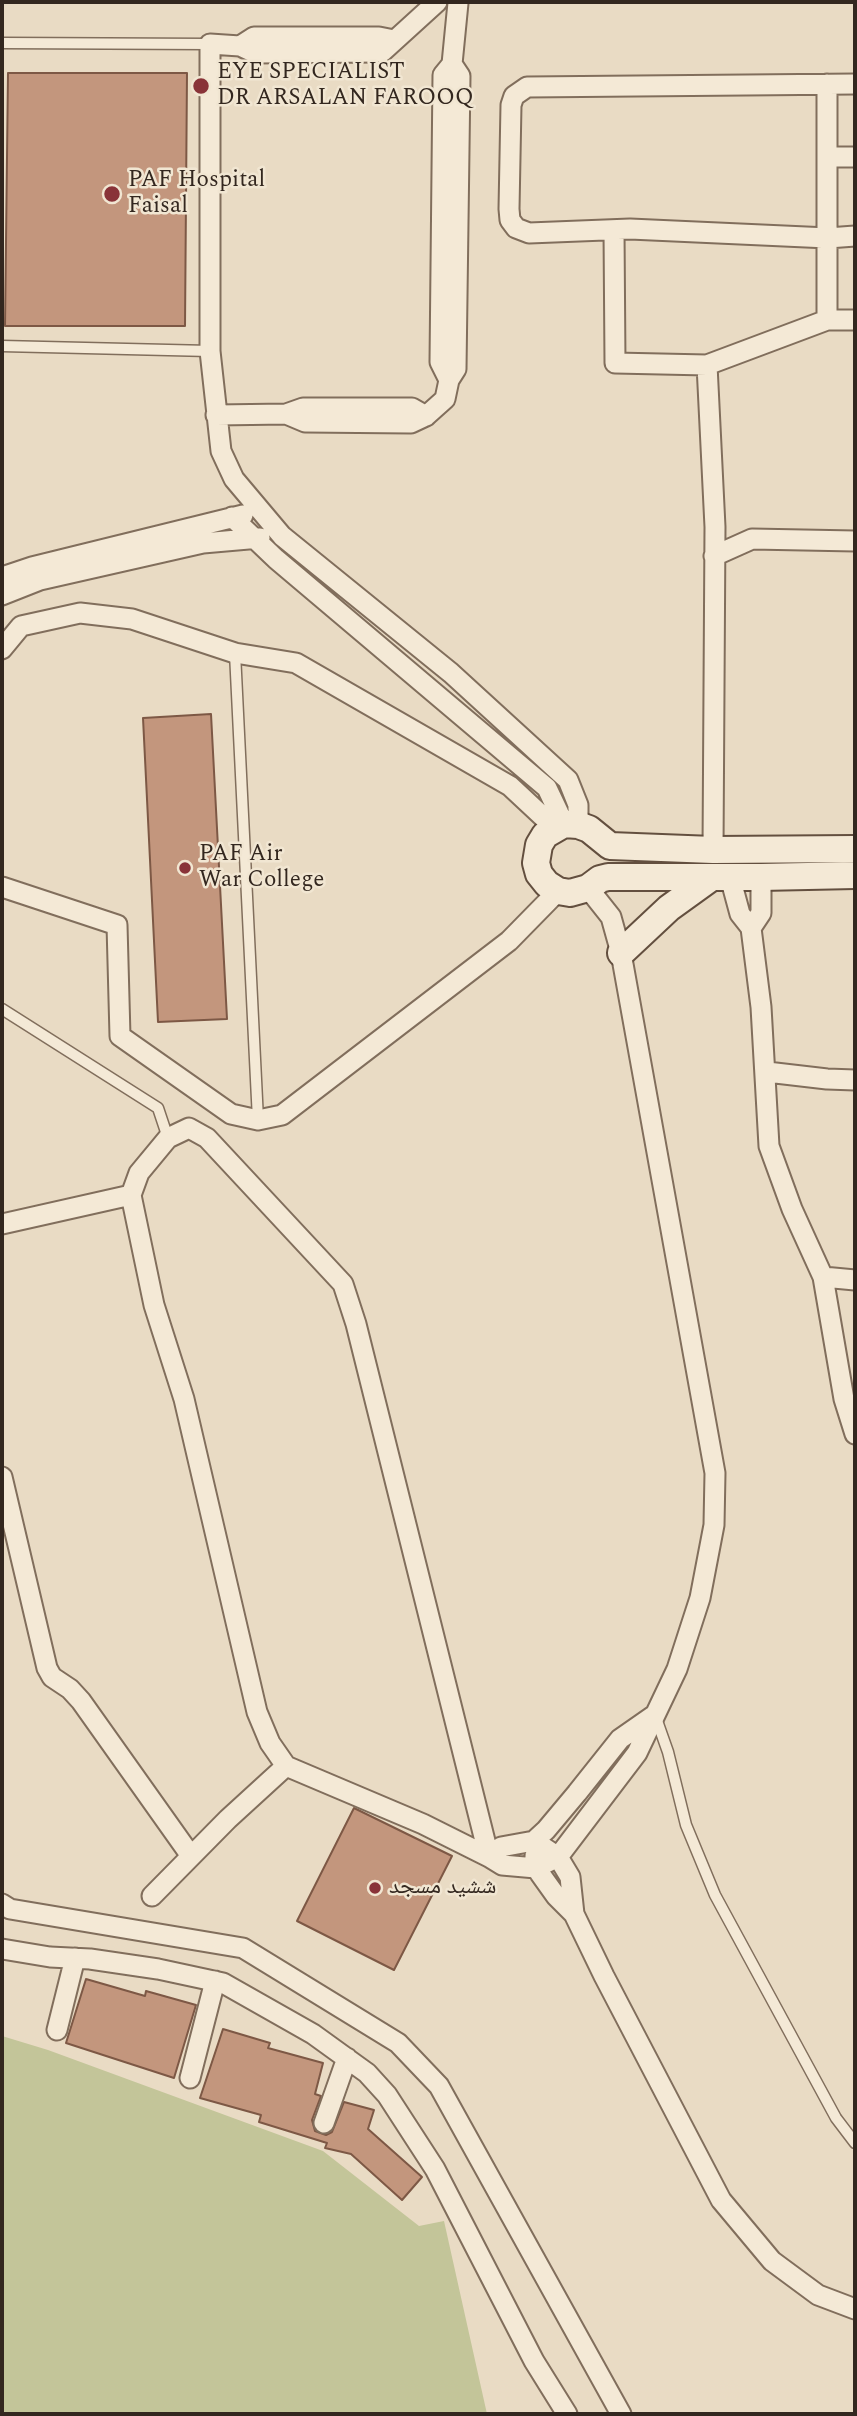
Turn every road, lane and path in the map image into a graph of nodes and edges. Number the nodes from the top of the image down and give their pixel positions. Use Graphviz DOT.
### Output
graph roads {
  1 [pos="438,2"];
  2 [pos="457,2"];
  3 [pos="475,2"];
  4 [pos="2,43"];
  5 [pos="210,44"];
  6 [pos="855,83"];
  7 [pos="827,84"];
  8 [pos="827,157"];
  9 [pos="855,157"];
  10 [pos="614,230"];
  11 [pos="855,236"];
  12 [pos="828,237"];
  13 [pos="827,320"];
  14 [pos="855,320"];
  15 [pos="2,346"];
  16 [pos="210,351"];
  17 [pos="707,365"];
  18 [pos="216,415"];
  19 [pos="261,512"];
  20 [pos="232,517"];
  21 [pos="282,536"];
  22 [pos="253,539"];
  23 [pos="855,541"];
  24 [pos="714,556"];
  25 [pos="2,577"];
  26 [pos="2,595"];
  27 [pos="21,626"];
  28 [pos="2,636"];
  29 [pos="2,649"];
  30 [pos="235,653"];
  31 [pos="566,825"];
  32 [pos="844,849"];
  33 [pos="713,850"];
  34 [pos="845,875"];
  35 [pos="721,877"];
  36 [pos="761,877"];
  37 [pos="2,887"];
  38 [pos="589,888"];
  39 [pos="558,891"];
  40 [pos="751,928"];
  41 [pos="621,953"];
  42 [pos="2,1009"];
  43 [pos="766,1072"];
  44 [pos="855,1080"];
  45 [pos="258,1120"];
  46 [pos="169,1138"];
  47 [pos="131,1195"];
  48 [pos="2,1224"];
  49 [pos="823,1277"];
  50 [pos="855,1280"];
  51 [pos="855,1434"];
  52 [pos="2,1477"];
  53 [pos="655,1715"];
  54 [pos="286,1766"];
  55 [pos="534,1841"];
  56 [pos="191,1856"];
  57 [pos="489,1857"];
  58 [pos="558,1857"];
  59 [pos="536,1868"];
  60 [pos="152,1896"];
  61 [pos="2,1904"];
  62 [pos="574,1914"];
  63 [pos="2,1949"];
  64 [pos="75,1958"];
  65 [pos="215,1981"];
  66 [pos="57,2030"];
  67 [pos="347,2058"];
  68 [pos="190,2078"];
  69 [pos="324,2123"];
  70 [pos="855,2143"];
  71 [pos="855,2309"];
  72 [pos="567,2414"];
  73 [pos="621,2414"];
  1 -- 5 [label="street"];
  2 -- 3 [label="street"];
  2 -- 18 [label="street"];
  4 -- 5 [label="lane"];
  5 -- 16 [label="street"];
  6 -- 7 [label="street"];
  7 -- 8 [label="street"];
  7 -- 10 [label="street"];
  8 -- 9 [label="street"];
  8 -- 12 [label="street"];
  10 -- 12 [label="street"];
  10 -- 17 [label="street"];
  11 -- 12 [label="street"];
  12 -- 13 [label="street"];
  13 -- 14 [label="street"];
  13 -- 17 [label="street"];
  15 -- 16 [label="lane"];
  16 -- 18 [label="street"];
  17 -- 24 [label="street"];
  18 -- 19 [label="street"];
  19 -- 20 [label="street"];
  19 -- 21 [label="street"];
  20 -- 22 [label="street"];
  20 -- 25 [label="street"];
  21 -- 22 [label="street"];
  21 -- 31 [label="street"];
  22 -- 26 [label="street"];
  22 -- 31 [label="street"];
  23 -- 24 [label="street"];
  24 -- 33 [label="street"];
  27 -- 28 [label="lane"];
  27 -- 29 [label="street"];
  27 -- 30 [label="street"];
  30 -- 31 [label="street"];
  30 -- 45 [label="lane"];
  31 -- 33 [label="street"];
  31 -- 39 [label="street"];
  32 -- 33 [label="street"];
  32 -- 34 [label="street"];
  34 -- 36 [label="street"];
  35 -- 36 [label="street"];
  35 -- 38 [label="street"];
  35 -- 40 [label="street"];
  35 -- 41 [label="street"];
  36 -- 40 [label="street"];
  37 -- 45 [label="street"];
  38 -- 39 [label="street"];
  38 -- 41 [label="street"];
  39 -- 45 [label="street"];
  40 -- 43 [label="street"];
  41 -- 53 [label="street"];
  42 -- 46 [label="lane"];
  43 -- 44 [label="street"];
  43 -- 49 [label="street"];
  46 -- 47 [label="street"];
  46 -- 57 [label="street"];
  47 -- 48 [label="street"];
  47 -- 54 [label="street"];
  49 -- 50 [label="street"];
  49 -- 51 [label="street"];
  52 -- 56 [label="street"];
  53 -- 55 [label="street"];
  53 -- 58 [label="street"];
  53 -- 70 [label="lane"];
  54 -- 56 [label="street"];
  54 -- 57 [label="street"];
  55 -- 57 [label="street"];
  55 -- 58 [label="street"];
  55 -- 59 [label="street"];
  56 -- 60 [label="street"];
  57 -- 59 [label="street"];
  58 -- 59 [label="street"];
  58 -- 62 [label="street"];
  59 -- 62 [label="street"];
  61 -- 73 [label="street"];
  62 -- 71 [label="street"];
  63 -- 64 [label="street"];
  64 -- 65 [label="street"];
  64 -- 66 [label="street"];
  65 -- 67 [label="street"];
  65 -- 68 [label="street"];
  67 -- 69 [label="street"];
  67 -- 72 [label="street"];
}
